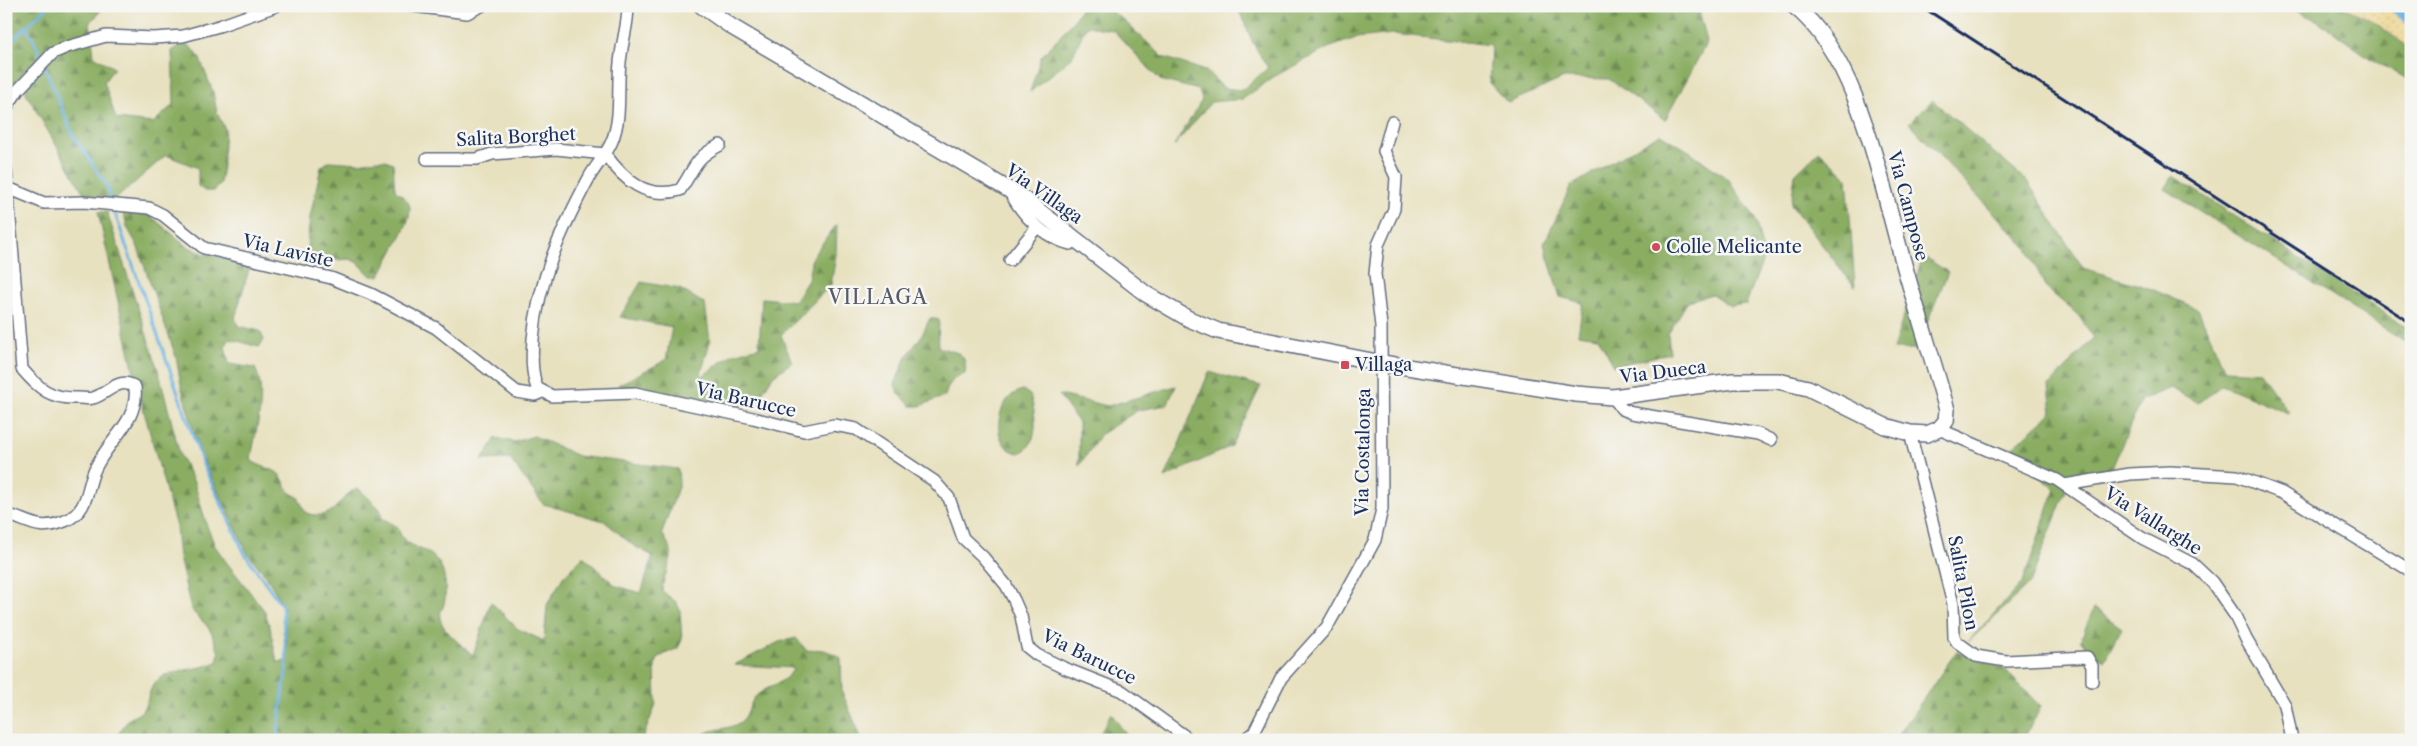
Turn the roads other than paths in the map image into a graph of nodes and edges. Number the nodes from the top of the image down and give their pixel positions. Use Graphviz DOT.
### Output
graph roads {
  1 [pos="276,6"];
  2 [pos="413,6"];
  3 [pos="481,6"];
  4 [pos="628,6"];
  5 [pos="702,6"];
  6 [pos="1794,6"];
  7 [pos="6,108"];
  8 [pos="1392,122"];
  9 [pos="720,145"];
  10 [pos="605,154"];
  11 [pos="427,159"];
  12 [pos="6,170"];
  13 [pos="8,188"];
  14 [pos="1008,189"];
  15 [pos="1037,227"];
  16 [pos="1078,240"];
  17 [pos="1010,260"];
  18 [pos="1382,363"];
  19 [pos="542,392"];
  20 [pos="1613,397"];
  21 [pos="1939,429"];
  22 [pos="1910,432"];
  23 [pos="1771,440"];
  24 [pos="2065,485"];
  25 [pos="6,514"];
  26 [pos="2411,571"];
  27 [pos="2092,681"];
  28 [pos="1190,740"];
  29 [pos="1244,740"];
  30 [pos="2292,740"];
  1 -- 7 [label="street"];
  2 -- 3 [label="street"];
  4 -- 10 [label="street"];
  5 -- 14 [label="street, Via Villaga"];
  6 -- 21 [label="street, Via Campose"];
  8 -- 18 [label="street, Via Costalonga"];
  9 -- 10 [label="street"];
  10 -- 11 [label="street, Salita Borghet"];
  10 -- 19 [label="street"];
  12 -- 13 [label="street"];
  13 -- 19 [label="street, Via Laviste"];
  13 -- 25 [label="street"];
  14 -- 15 [label="street"];
  14 -- 16 [label="street, Via Villaga"];
  15 -- 16 [label="street"];
  15 -- 17 [label="street"];
  16 -- 18 [label="street, Via Villaga"];
  18 -- 20 [label="street, Via Dueca"];
  18 -- 29 [label="street, Via Costalonga"];
  19 -- 28 [label="street, Via Barucce"];
  20 -- 22 [label="street, Via Dueca"];
  20 -- 23 [label="street"];
  21 -- 22 [label="street, Via Dueca"];
  21 -- 24 [label="street, Via Vallarghe"];
  22 -- 27 [label="street, Salita Pilon"];
  24 -- 26 [label="street"];
  24 -- 30 [label="street, Via Vallarghe"];
}
